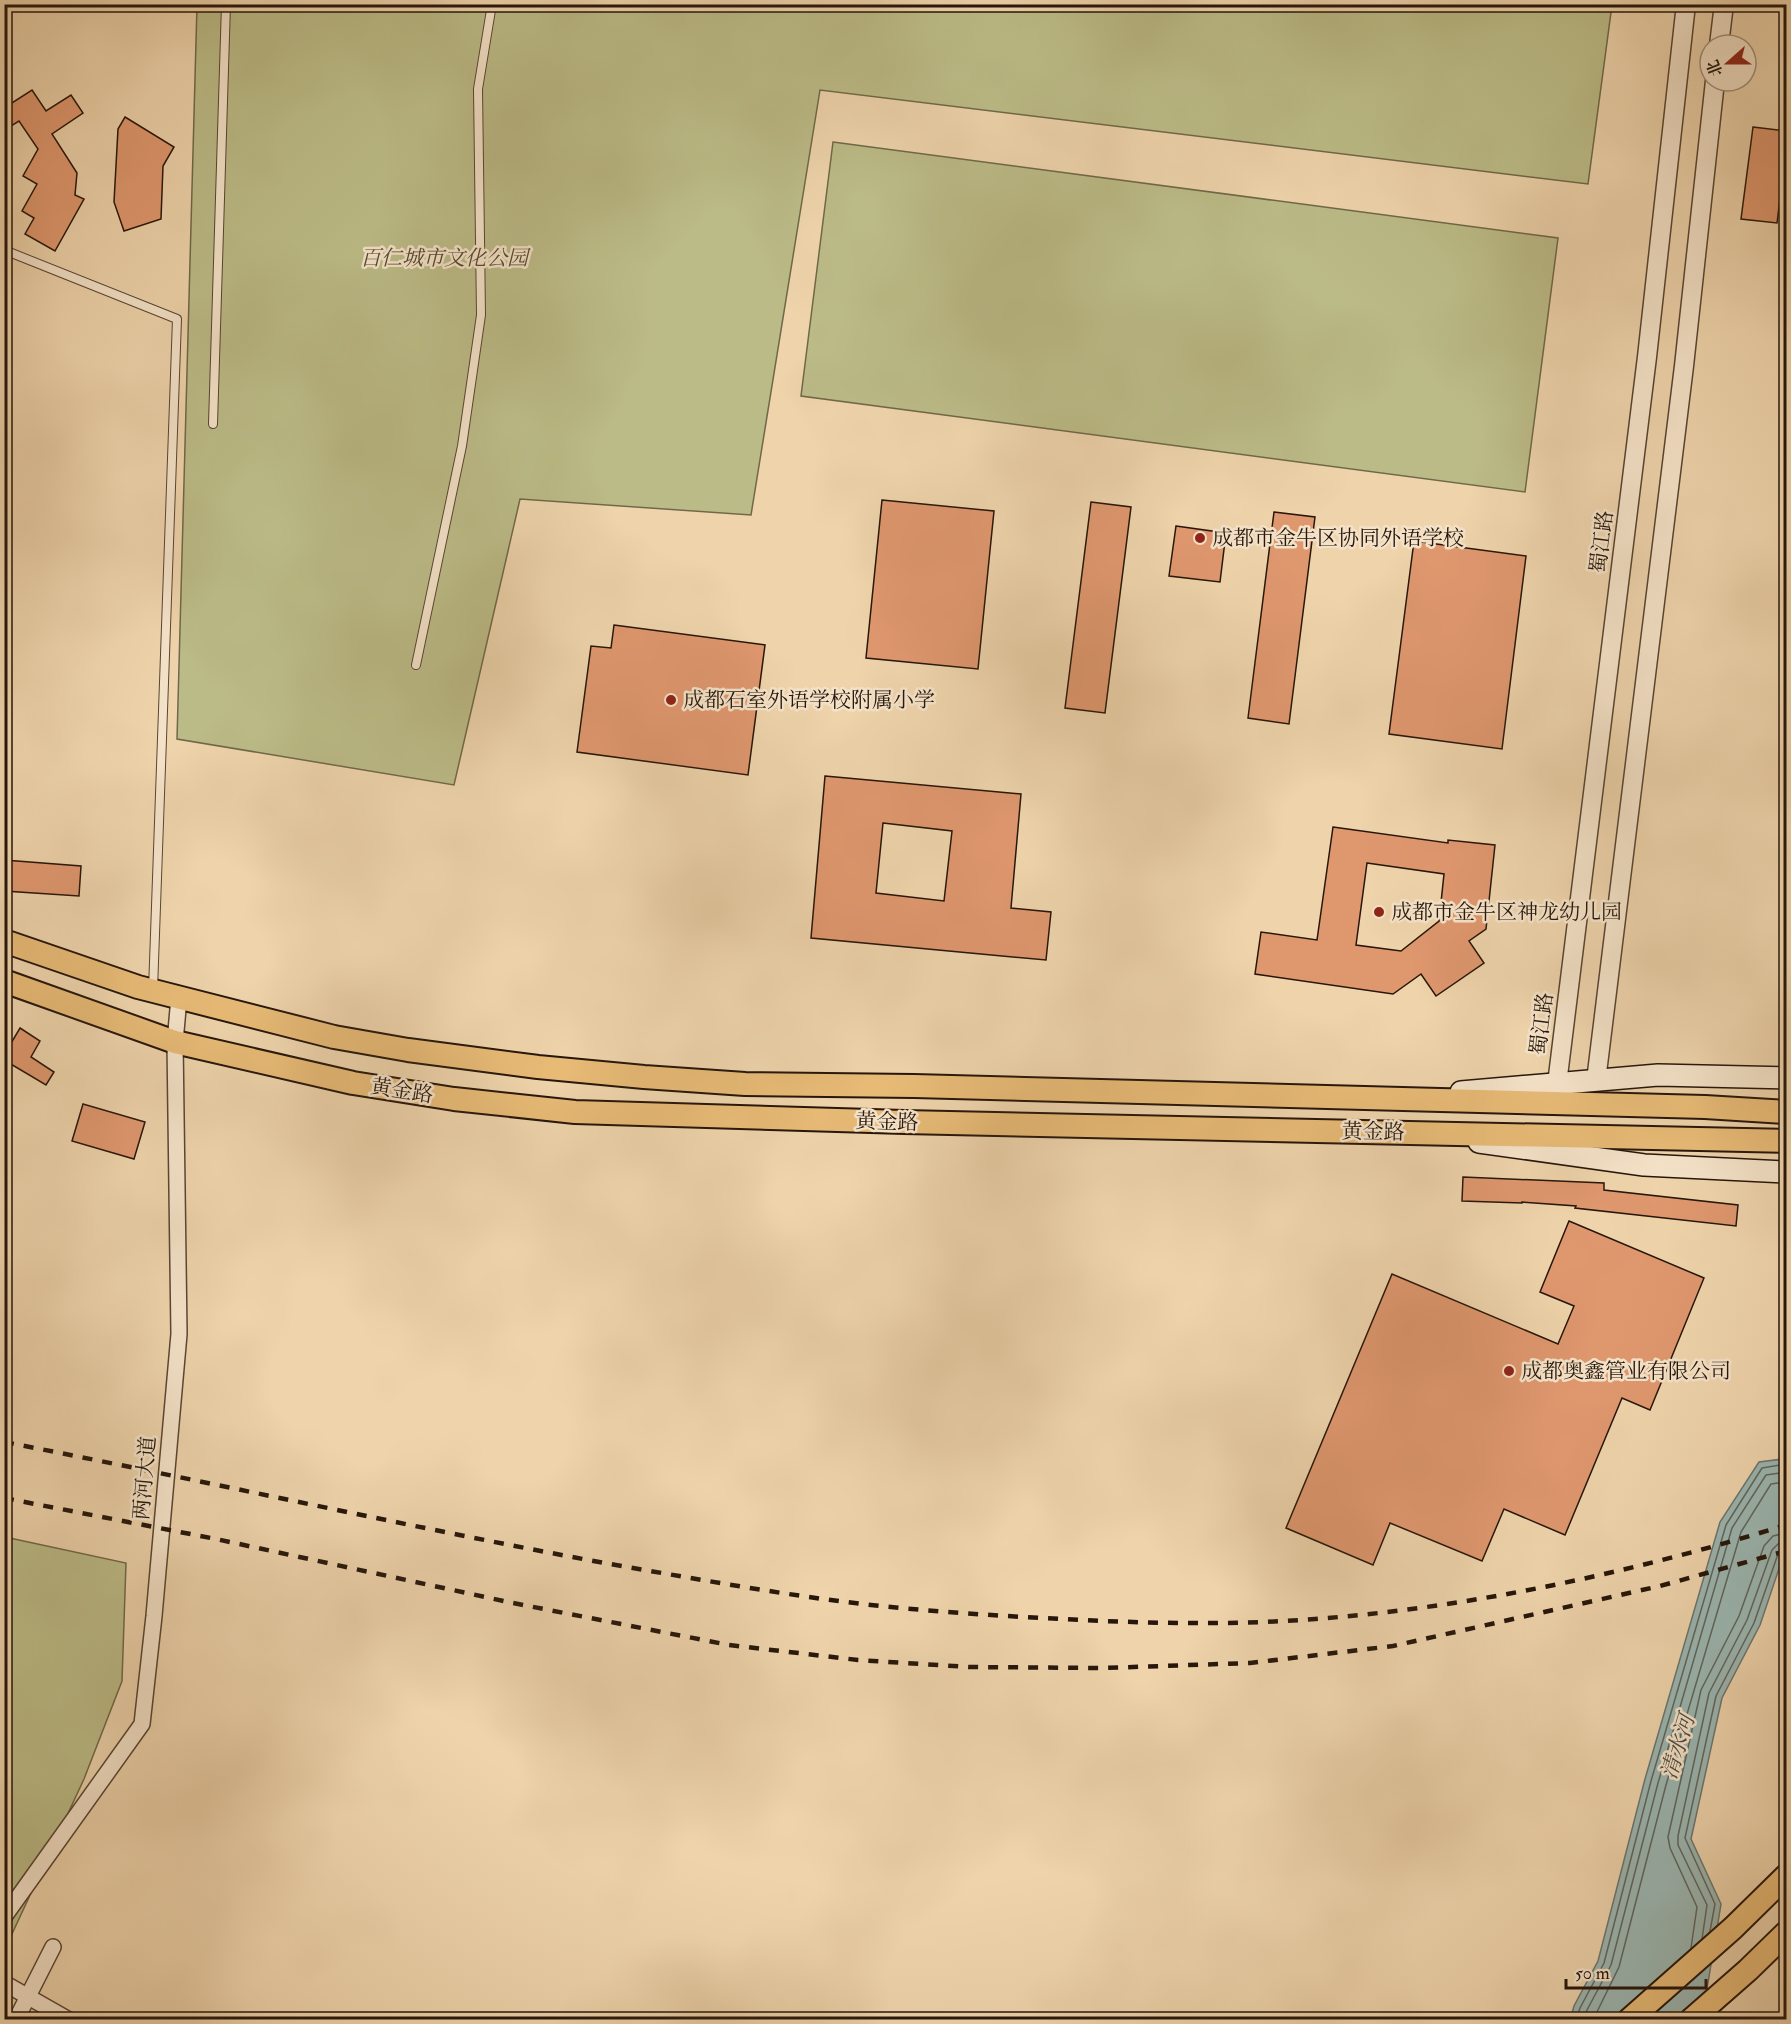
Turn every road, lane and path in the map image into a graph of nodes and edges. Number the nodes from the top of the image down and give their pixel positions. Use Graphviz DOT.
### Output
graph roads {
  1 [pos="226,4"];
  2 [pos="492,4"];
  3 [pos="1686,4"];
  4 [pos="1724,4"];
  5 [pos="1720,33"];
  6 [pos="1715,93"];
  7 [pos="4,250"];
  8 [pos="213,424"];
  9 [pos="416,665"];
  10 [pos="4,941"];
  11 [pos="4,981"];
  12 [pos="153,991"];
  13 [pos="179,998"];
  14 [pos="175,1042"];
  15 [pos="1786,1077"];
  16 [pos="1596,1081"];
  17 [pos="1557,1084"];
  18 [pos="1392,1098"];
  19 [pos="1786,1112"];
  20 [pos="1407,1133"];
  21 [pos="1786,1141"];
  22 [pos="1786,1172"];
  23 [pos="1786,1876"];
  24 [pos="4,1917"];
  25 [pos="1786,1933"];
  26 [pos="53,1947"];
  27 [pos="4,1983"];
  28 [pos="28,1996"];
  29 [pos="16,2019"];
  30 [pos="69,2019"];
  31 [pos="1629,2019"];
  32 [pos="1691,2019"];
  1 -- 8 [label="lane"];
  2 -- 9 [label="lane"];
  3 -- 17 [label="street, 蜀江路"];
  4 -- 5 [label="street"];
  6 -- 16 [label="street"];
  7 -- 12 [label="lane"];
  10 -- 12 [label="main road, 黄金路"];
  11 -- 14 [label="main road, 黄金路"];
  12 -- 13 [label="main road, 黄金路"];
  13 -- 14 [label="street, 两河大道"];
  13 -- 18 [label="main road, 黄金路"];
  14 -- 20 [label="main road, 黄金路"];
  14 -- 24 [label="street, 两河大道"];
  15 -- 16 [label="main road"];
  16 -- 17 [label="main road"];
  17 -- 18 [label="main road"];
  18 -- 19 [label="main road, 黄金路"];
  20 -- 21 [label="main road, 黄金路"];
  20 -- 22 [label="main road"];
  23 -- 31 [label="main road"];
  25 -- 32 [label="main road"];
  26 -- 28 [label="street"];
  27 -- 28 [label="street"];
  28 -- 29 [label="street"];
  28 -- 30 [label="street"];
}
